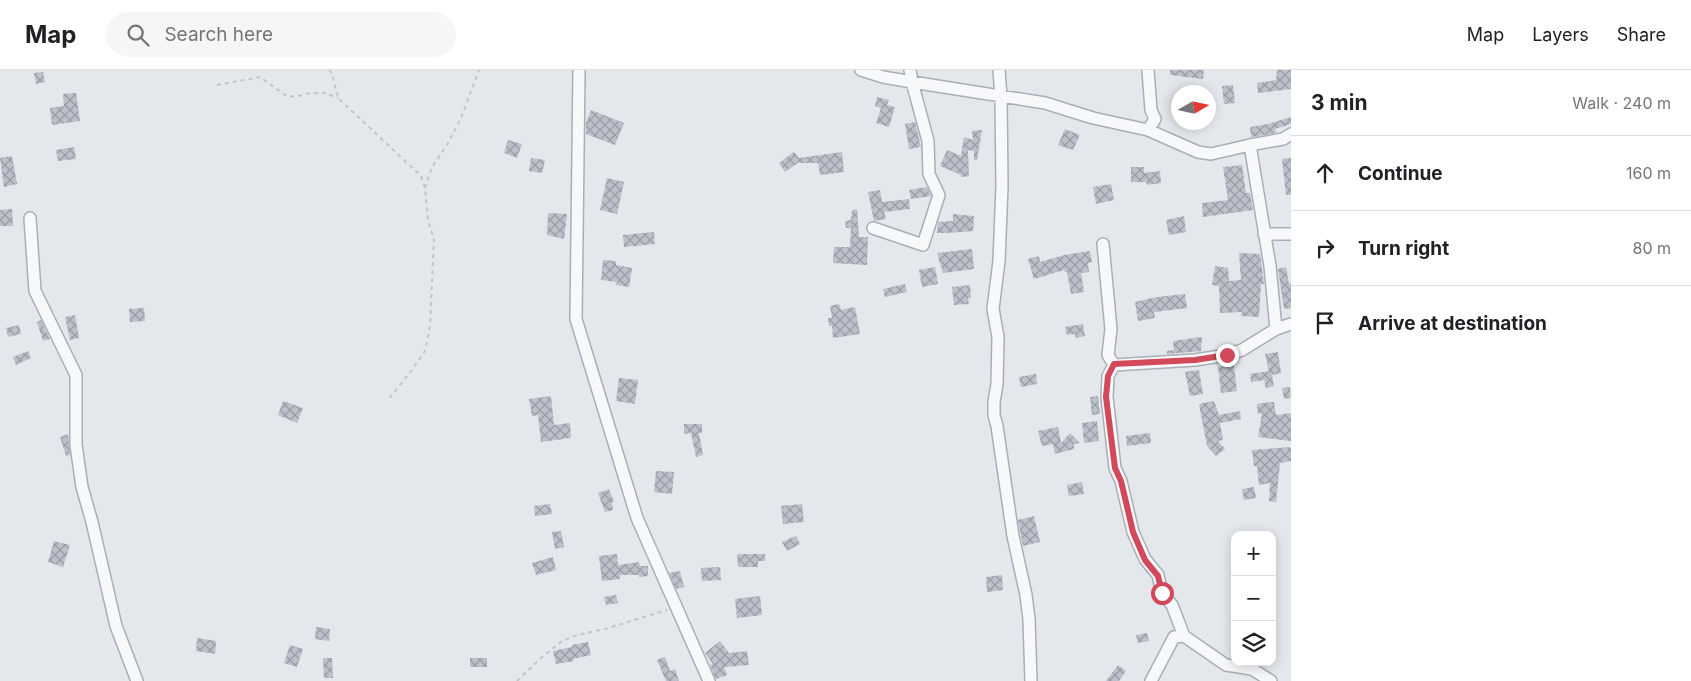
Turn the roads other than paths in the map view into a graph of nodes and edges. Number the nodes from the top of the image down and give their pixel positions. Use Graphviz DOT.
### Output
graph roads {
  1 [pos="579,70"];
  2 [pos="861,70"];
  3 [pos="999,70"];
  4 [pos="1148,70"];
  5 [pos="911,76"];
  6 [pos="1001,97"];
  7 [pos="1148,130"];
  8 [pos="1291,134"];
  9 [pos="1250,145"];
  10 [pos="30,218"];
  11 [pos="873,228"];
  12 [pos="1264,234"];
  13 [pos="1291,234"];
  14 [pos="1103,244"];
  15 [pos="1291,324"];
  16 [pos="1276,329"];
  17 [pos="1114,364"];
  18 [pos="1184,636"];
  19 [pos="137,681"];
  20 [pos="709,681"];
  21 [pos="1031,681"];
  22 [pos="1151,681"];
  23 [pos="1270,681"];
  1 -- 20 [label="street"];
  2 -- 5 [label="street"];
  3 -- 6 [label="street"];
  4 -- 7 [label="street"];
  5 -- 6 [label="street"];
  5 -- 11 [label="street"];
  6 -- 7 [label="street"];
  6 -- 21 [label="street"];
  7 -- 9 [label="street"];
  8 -- 9 [label="street"];
  9 -- 12 [label="street"];
  10 -- 19 [label="street"];
  12 -- 13 [label="street"];
  12 -- 16 [label="street"];
  14 -- 17 [label="street"];
  15 -- 16 [label="street"];
  16 -- 17 [label="street"];
  17 -- 18 [label="street"];
  18 -- 22 [label="street"];
  18 -- 23 [label="street"];
}
